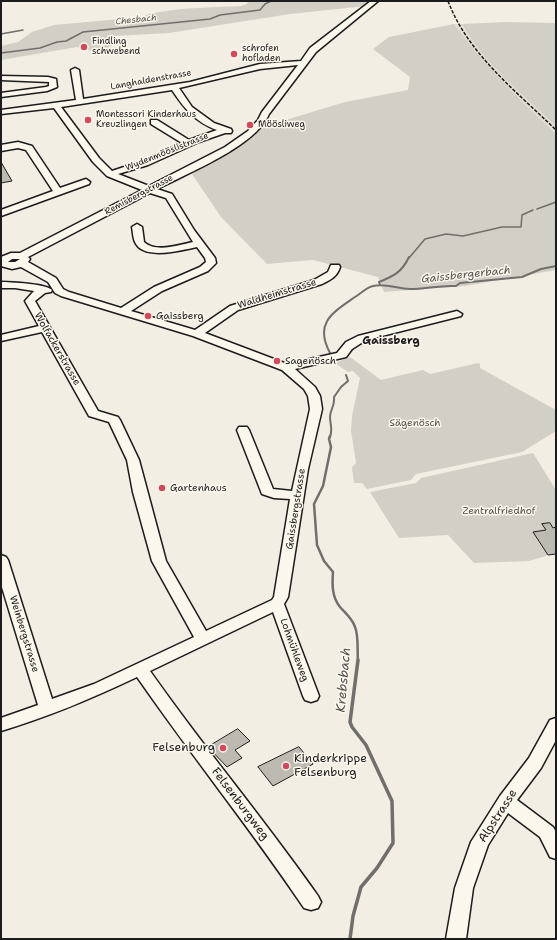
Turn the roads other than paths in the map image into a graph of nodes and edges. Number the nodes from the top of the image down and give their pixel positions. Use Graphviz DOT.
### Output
graph roads {
  1 [pos="375,1"];
  2 [pos="303,63"];
  3 [pos="75,70"];
  4 [pos="1,78"];
  5 [pos="174,87"];
  6 [pos="1,95"];
  7 [pos="80,102"];
  8 [pos="56,106"];
  9 [pos="1,112"];
  10 [pos="154,122"];
  11 [pos="225,130"];
  12 [pos="250,132"];
  13 [pos="188,143"];
  14 [pos="1,148"];
  15 [pos="110,174"];
  16 [pos="86,182"];
  17 [pos="150,189"];
  18 [pos="57,191"];
  19 [pos="1,213"];
  20 [pos="136,227"];
  21 [pos="199,244"];
  22 [pos="22,260"];
  23 [pos="4,261"];
  24 [pos="335,267"];
  25 [pos="1,285"];
  26 [pos="57,288"];
  27 [pos="43,290"];
  28 [pos="123,311"];
  29 [pos="458,314"];
  30 [pos="45,328"];
  31 [pos="197,334"];
  32 [pos="1,338"];
  33 [pos="286,368"];
  34 [pos="243,430"];
  35 [pos="298,496"];
  36 [pos="1,560"];
  37 [pos="278,604"];
  38 [pos="203,639"];
  39 [pos="140,669"];
  40 [pos="311,696"];
  41 [pos="47,709"];
  42 [pos="556,724"];
  43 [pos="1,725"];
  44 [pos="506,801"];
  45 [pos="556,851"];
  46 [pos="311,902"];
  47 [pos="456,939"];
  1 -- 2 [label="street, Remisbergstrasse"];
  2 -- 5 [label="street, Langhaldenstrasse"];
  2 -- 12 [label="street, Remisbergstrasse"];
  3 -- 7 [label="street"];
  4 -- 6 [label="street"];
  5 -- 7 [label="street, Langhaldenstrasse"];
  5 -- 11 [label="street"];
  7 -- 8 [label="street, Langhaldenstrasse"];
  8 -- 9 [label="street, Langhaldenstrasse"];
  8 -- 15 [label="street"];
  10 -- 13 [label="street"];
  11 -- 12 [label="street, Wydenmööslistrasse"];
  11 -- 13 [label="street, Wydenmööslistrasse"];
  12 -- 17 [label="street, Remisbergstrasse"];
  13 -- 15 [label="street, Wydenmööslistrasse"];
  14 -- 18 [label="street"];
  15 -- 17 [label="street"];
  16 -- 18 [label="street"];
  17 -- 21 [label="street"];
  17 -- 22 [label="street, Remisbergstrasse"];
  18 -- 19 [label="street"];
  20 -- 21 [label="street"];
  21 -- 28 [label="street"];
  22 -- 23 [label="street"];
  22 -- 26 [label="street, Gaissbergstrasse"];
  24 -- 31 [label="street, Waldheimstrasse"];
  25 -- 27 [label="street"];
  26 -- 27 [label="street"];
  26 -- 28 [label="street, Gaissbergstrasse"];
  27 -- 30 [label="street, Wolfackerstrasse"];
  28 -- 31 [label="street, Gaissbergstrasse"];
  29 -- 33 [label="street"];
  30 -- 32 [label="street"];
  30 -- 38 [label="street, Wolfackerstrasse"];
  31 -- 33 [label="street, Gaissbergstrasse"];
  33 -- 35 [label="street, Gaissbergstrasse"];
  34 -- 35 [label="street"];
  35 -- 37 [label="street, Gaissbergstrasse"];
  36 -- 41 [label="street, Weinbergstrasse"];
  37 -- 38 [label="street"];
  37 -- 40 [label="street, Lohmühleweg"];
  38 -- 39 [label="street"];
  39 -- 41 [label="street"];
  39 -- 46 [label="street, Felsenburgweg"];
  41 -- 43 [label="street"];
  42 -- 44 [label="street, Alpstrasse"];
  44 -- 45 [label="street"];
  44 -- 47 [label="street, Alpstrasse"];
}
